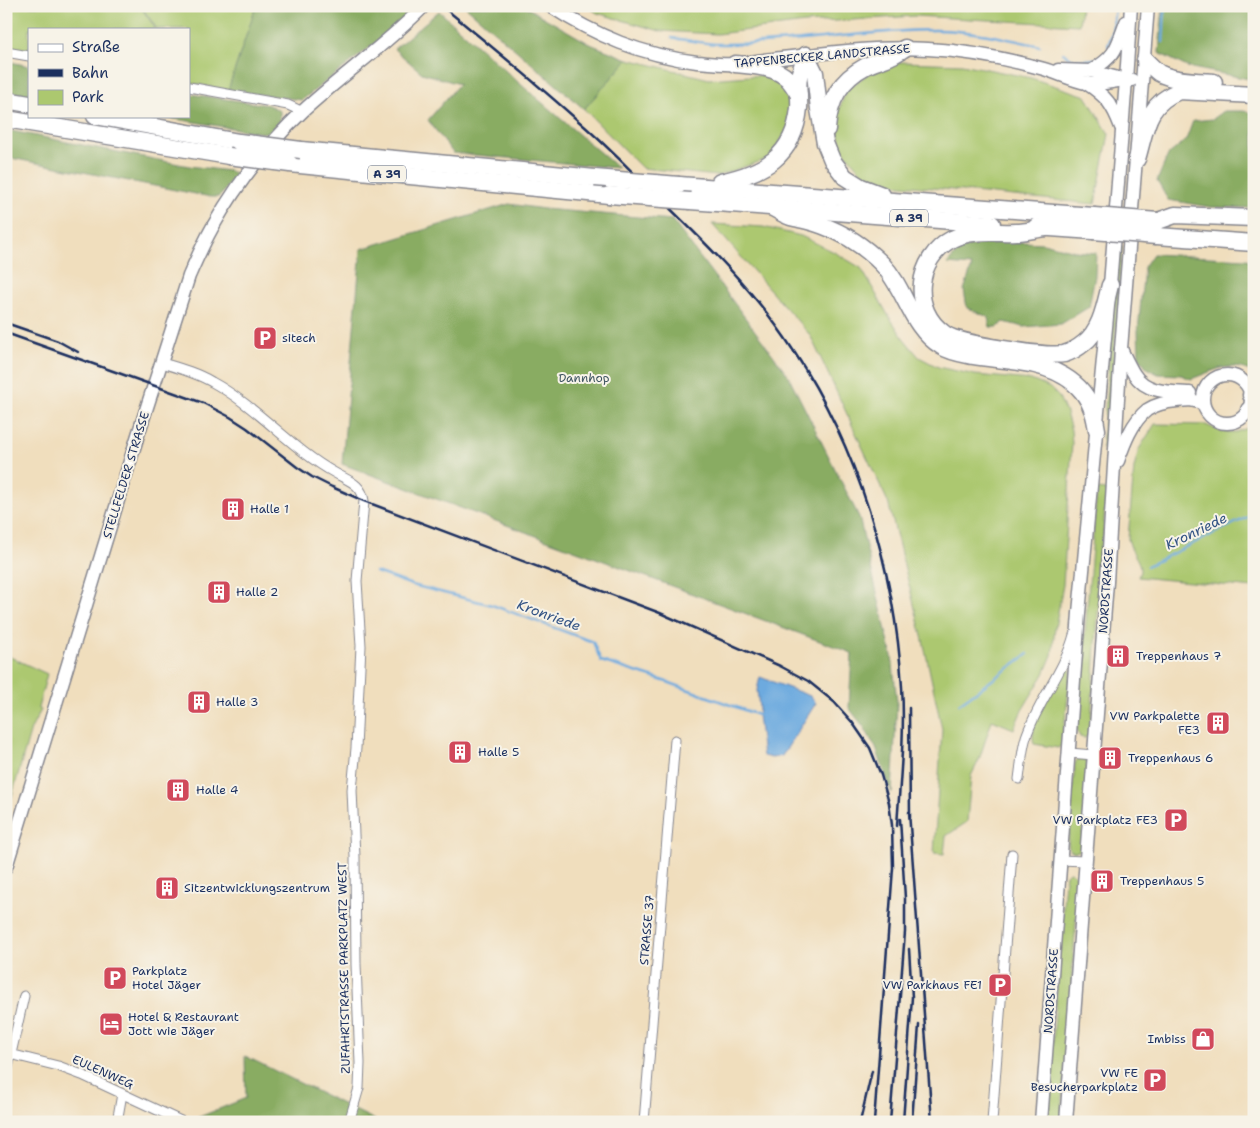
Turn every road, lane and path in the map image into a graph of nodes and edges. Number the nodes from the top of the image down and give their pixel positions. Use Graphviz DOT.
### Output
graph roads {
  1 [pos="424,6"];
  2 [pos="550,6"];
  3 [pos="1148,6"];
  4 [pos="1130,8"];
  5 [pos="905,48"];
  6 [pos="6,52"];
  7 [pos="806,55"];
  8 [pos="28,56"];
  9 [pos="1145,60"];
  10 [pos="735,64"];
  11 [pos="1088,77"];
  12 [pos="1126,80"];
  13 [pos="1143,81"];
  14 [pos="1254,86"];
  15 [pos="190,88"];
  16 [pos="1254,95"];
  17 [pos="799,96"];
  18 [pos="6,100"];
  19 [pos="28,104"];
  20 [pos="303,112"];
  21 [pos="6,118"];
  22 [pos="106,118"];
  23 [pos="1122,130"];
  24 [pos="826,143"];
  25 [pos="1136,159"];
  26 [pos="700,186"];
  27 [pos="908,202"];
  28 [pos="772,208"];
  29 [pos="1254,218"];
  30 [pos="1093,224"];
  31 [pos="1046,228"];
  32 [pos="1157,228"];
  33 [pos="1254,228"];
  34 [pos="1254,243"];
  35 [pos="1110,285"];
  36 [pos="1121,349"];
  37 [pos="162,362"];
  38 [pos="1204,390"];
  39 [pos="1252,402"];
  40 [pos="1203,404"];
  41 [pos="1097,430"];
  42 [pos="1114,470"];
  43 [pos="1079,613"];
  44 [pos="675,740"];
  45 [pos="1068,753"];
  46 [pos="1094,754"];
  47 [pos="1019,779"];
  48 [pos="1012,854"];
  49 [pos="1060,860"];
  50 [pos="1085,861"];
  51 [pos="6,867"];
  52 [pos="24,996"];
  53 [pos="10,1054"];
  54 [pos="6,1076"];
  55 [pos="122,1094"];
  56 [pos="117,1122"];
  57 [pos="183,1122"];
  58 [pos="348,1122"];
  59 [pos="644,1122"];
  60 [pos="992,1122"];
  61 [pos="1041,1122"];
  62 [pos="1066,1122"];
  1 -- 20 [label="street, STELLFELDER STRASSE"];
  2 -- 10 [label="street, TAPPENBECKER LANDSTRASSE"];
  3 -- 9 [label="street, NORDSTRASSE"];
  4 -- 11 [label="street"];
  4 -- 12 [label="street, NORDSTRASSE"];
  5 -- 7 [label="street, TAPPENBECKER LANDSTRASSE"];
  5 -- 11 [label="street, TAPPENBECKER LANDSTRASSE"];
  5 -- 24 [label="highway"];
  6 -- 8 [label="street"];
  7 -- 10 [label="street, TAPPENBECKER LANDSTRASSE"];
  7 -- 17 [label="highway"];
  7 -- 24 [label="highway"];
  9 -- 13 [label="street, NORDSTRASSE"];
  9 -- 14 [label="highway"];
  10 -- 17 [label="highway"];
  11 -- 12 [label="street, TAPPENBECKER LANDSTRASSE"];
  11 -- 23 [label="street"];
  12 -- 13 [label="street, TAPPENBECKER LANDSTRASSE"];
  12 -- 23 [label="street, NORDSTRASSE"];
  13 -- 25 [label="street, NORDSTRASSE"];
  15 -- 20 [label="street"];
  16 -- 25 [label="highway"];
  17 -- 26 [label="highway"];
  18 -- 19 [label="highway"];
  20 -- 37 [label="street, STELLFELDER STRASSE"];
  21 -- 28 [label="highway, A 39, bridge"];
  22 -- 26 [label="highway, A 39, bridge"];
  23 -- 35 [label="street, NORDSTRASSE"];
  24 -- 27 [label="highway"];
  25 -- 36 [label="street, NORDSTRASSE"];
  26 -- 27 [label="highway, A 39"];
  27 -- 30 [label="highway, A 39"];
  28 -- 31 [label="highway, A 39"];
  28 -- 41 [label="highway"];
  29 -- 32 [label="highway"];
  30 -- 31 [label="highway, A 39"];
  30 -- 32 [label="highway, A 39, bridge"];
  31 -- 35 [label="highway"];
  32 -- 33 [label="highway, A 39"];
  32 -- 34 [label="highway, A 39"];
  35 -- 41 [label="street, NORDSTRASSE"];
  36 -- 38 [label="street"];
  36 -- 42 [label="street, NORDSTRASSE"];
  37 -- 51 [label="street, STELLFELDER STRASSE"];
  37 -- 58 [label="street, ZUFAHRTSTRASSE PARKPLATZ WEST"];
  38 -- 39 [label="street"];
  38 -- 40 [label="street"];
  39 -- 40 [label="street"];
  40 -- 42 [label="street"];
  41 -- 43 [label="street, NORDSTRASSE"];
  42 -- 46 [label="street, NORDSTRASSE"];
  43 -- 45 [label="street, NORDSTRASSE"];
  43 -- 47 [label="street, NORDSTRASSE"];
  44 -- 59 [label="street, STRASSE 37"];
  45 -- 46 [label="street"];
  45 -- 49 [label="street, NORDSTRASSE"];
  46 -- 50 [label="street, NORDSTRASSE"];
  48 -- 60 [label="street"];
  49 -- 50 [label="street"];
  49 -- 61 [label="street, NORDSTRASSE"];
  50 -- 62 [label="street, NORDSTRASSE"];
  52 -- 53 [label="street"];
  53 -- 54 [label="street"];
  53 -- 55 [label="street, EULENWEG"];
  55 -- 56 [label="street"];
  55 -- 57 [label="street, EULENWEG"];
}
